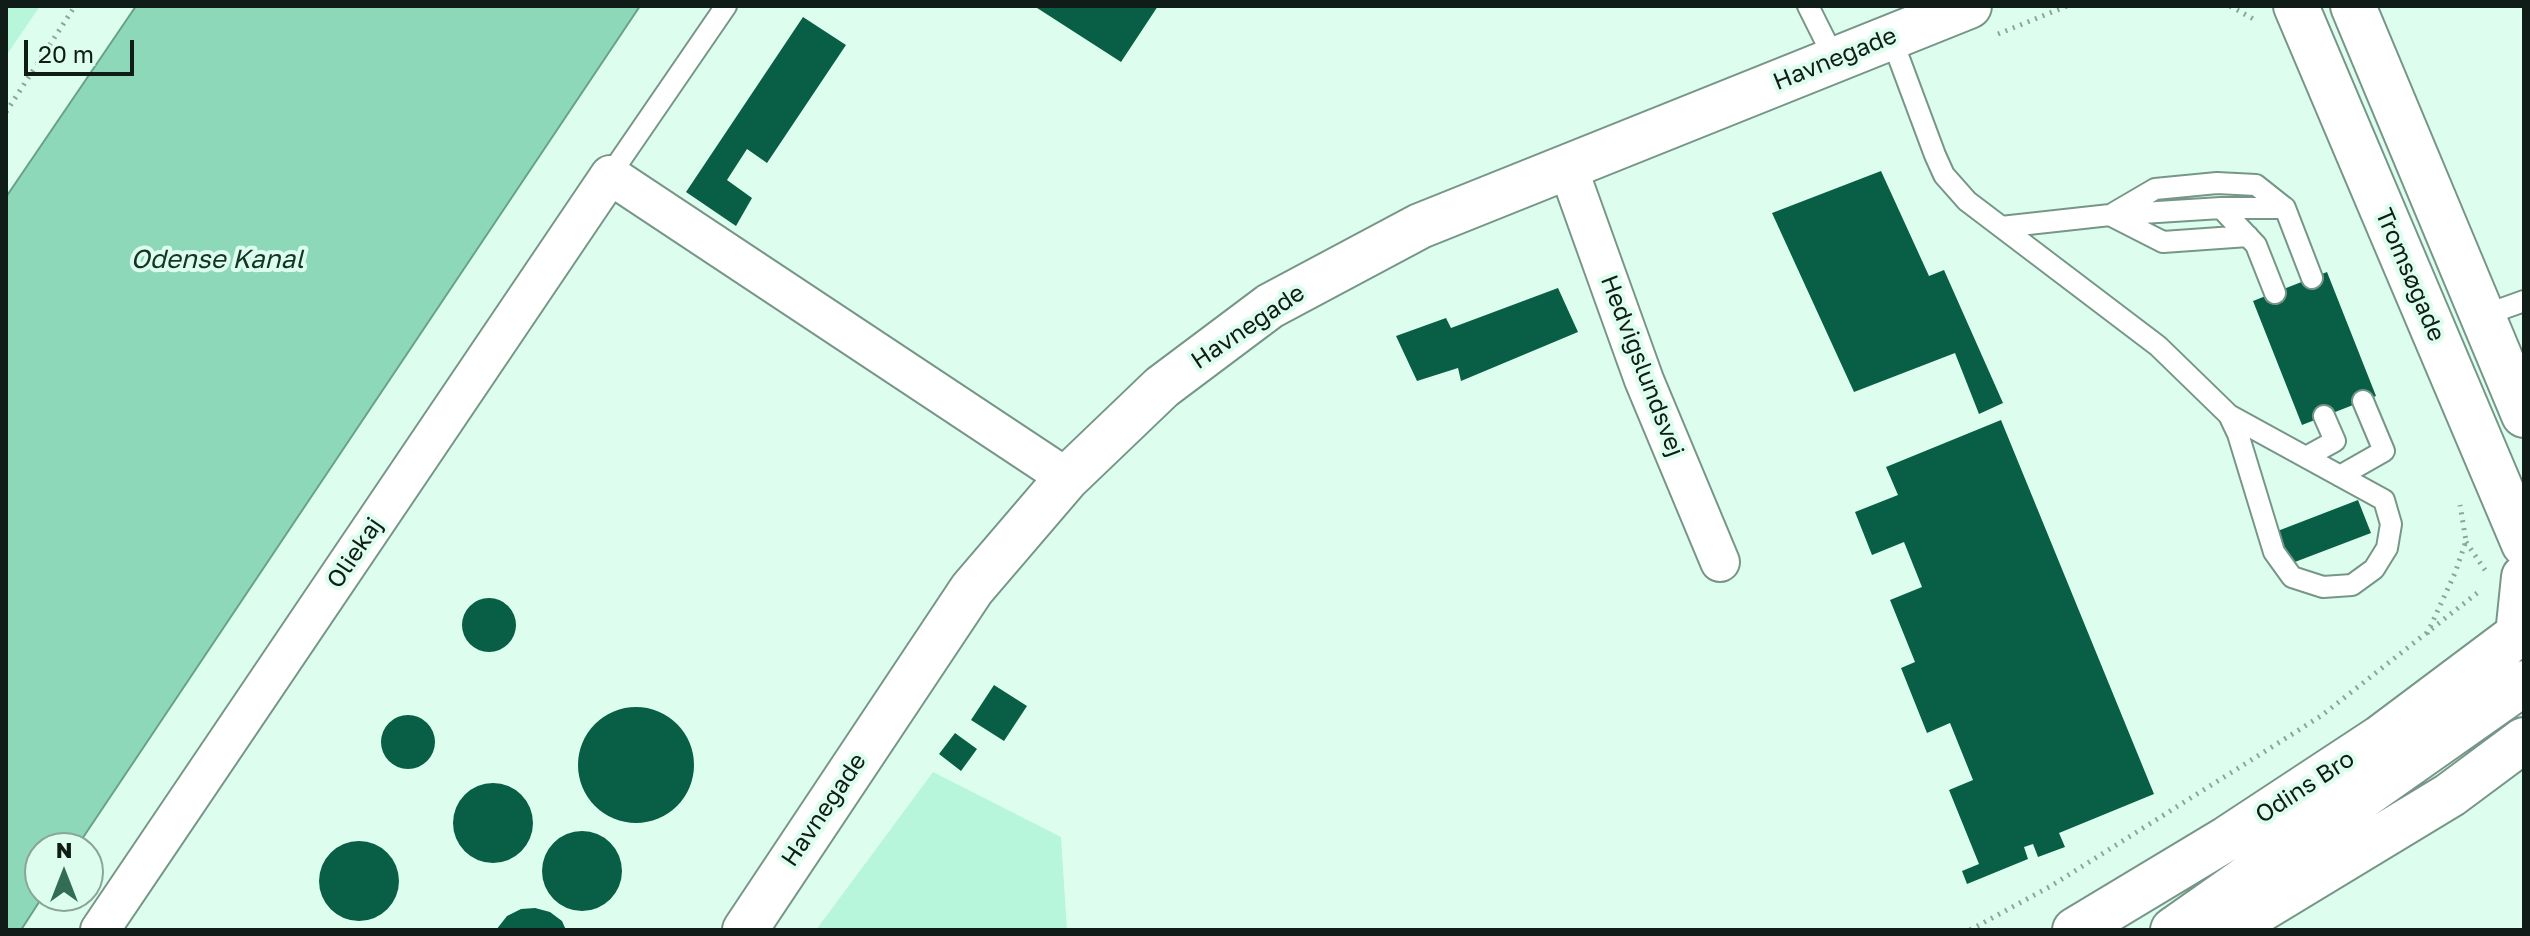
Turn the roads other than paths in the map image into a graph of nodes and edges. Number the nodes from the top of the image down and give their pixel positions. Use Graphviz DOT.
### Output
graph roads {
  1 [pos="726,6"];
  2 [pos="1808,6"];
  3 [pos="2296,6"];
  4 [pos="2353,6"];
  5 [pos="1981,21"];
  6 [pos="1891,37"];
  7 [pos="1835,60"];
  8 [pos="1568,168"];
  9 [pos="610,175"];
  10 [pos="2221,208"];
  11 [pos="2285,208"];
  12 [pos="2110,215"];
  13 [pos="2001,227"];
  14 [pos="2248,236"];
  15 [pos="2312,278"];
  16 [pos="2275,293"];
  17 [pos="2524,301"];
  18 [pos="2482,316"];
  19 [pos="2363,401"];
  20 [pos="2229,415"];
  21 [pos="2524,415"];
  22 [pos="2324,416"];
  23 [pos="2306,457"];
  24 [pos="2340,476"];
  25 [pos="1067,478"];
  26 [pos="2524,544"];
  27 [pos="1720,562"];
  28 [pos="2524,577"];
  29 [pos="2521,632"];
  30 [pos="2524,683"];
  31 [pos="2524,740"];
  32 [pos="100,930"];
  33 [pos="745,930"];
  34 [pos="2075,930"];
  35 [pos="2173,930"];
  36 [pos="2227,930"];
  1 -- 9 [label="lane"];
  2 -- 7 [label="lane"];
  3 -- 26 [label="street, Tromsøgade"];
  4 -- 18 [label="street, Tromsøgade"];
  5 -- 6 [label="street, Havnegade"];
  6 -- 7 [label="street, Havnegade"];
  6 -- 13 [label="lane"];
  7 -- 8 [label="street, Havnegade"];
  8 -- 25 [label="street, Havnegade"];
  8 -- 27 [label="street, Hedvigslundsvej"];
  9 -- 25 [label="street"];
  9 -- 32 [label="street, Oliekaj"];
  10 -- 11 [label="lane"];
  10 -- 12 [label="lane"];
  10 -- 14 [label="lane"];
  11 -- 12 [label="lane"];
  11 -- 15 [label="lane"];
  12 -- 13 [label="lane"];
  12 -- 14 [label="lane"];
  13 -- 20 [label="lane"];
  14 -- 16 [label="lane"];
  17 -- 18 [label="lane"];
  18 -- 21 [label="street, Tromsøgade"];
  19 -- 24 [label="lane"];
  20 -- 23 [label="lane"];
  20 -- 24 [label="lane"];
  22 -- 23 [label="lane"];
  23 -- 24 [label="lane"];
  25 -- 33 [label="street, Havnegade"];
  28 -- 29 [label="street"];
  29 -- 34 [label="street, Odins Bro"];
  30 -- 35 [label="street"];
  31 -- 36 [label="street"];
}
